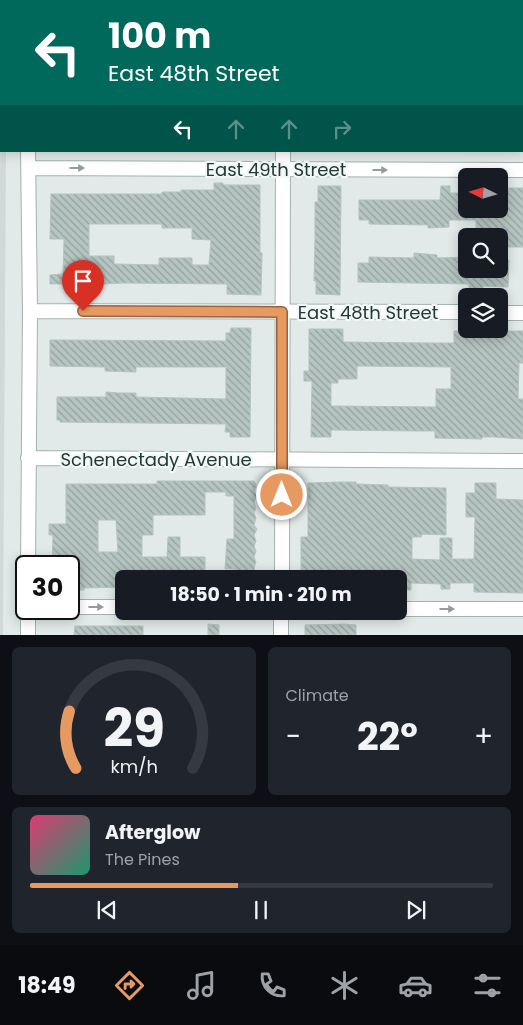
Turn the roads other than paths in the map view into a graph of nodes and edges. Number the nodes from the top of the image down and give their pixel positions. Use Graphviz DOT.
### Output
graph roads {
  1 [pos="28,152"];
  2 [pos="283,152"];
  3 [pos="29,168"];
  4 [pos="283,169"];
  5 [pos="523,170"];
  6 [pos="30,311"];
  7 [pos="282,312"];
  8 [pos="458,312"];
  9 [pos="508,312"];
  10 [pos="523,313"];
  11 [pos="28,458"];
  12 [pos="282,460"];
  13 [pos="523,461"];
  14 [pos="28,555"];
  15 [pos="282,570"];
  16 [pos="80,607"];
  17 [pos="115,607"];
  18 [pos="407,608"];
  19 [pos="523,609"];
  20 [pos="28,620"];
  21 [pos="282,620"];
  22 [pos="28,635"];
  23 [pos="281,635"];
  1 -- 3 [label="street"];
  2 -- 4 [label="street"];
  3 -- 4 [label="street, East 49th Street, one-way"];
  3 -- 6 [label="street"];
  4 -- 5 [label="street, East 49th Street, one-way"];
  4 -- 7 [label="street"];
  6 -- 7 [label="street, East 48th Street"];
  6 -- 11 [label="street"];
  7 -- 8 [label="street, East 48th Street"];
  7 -- 12 [label="street"];
  9 -- 10 [label="street"];
  11 -- 12 [label="street, Schenectady Avenue"];
  11 -- 14 [label="street"];
  12 -- 13 [label="street, Schenectady Avenue"];
  12 -- 15 [label="street"];
  16 -- 17 [label="street, one-way"];
  18 -- 19 [label="street, one-way"];
  20 -- 22 [label="street"];
  21 -- 23 [label="street"];
}
